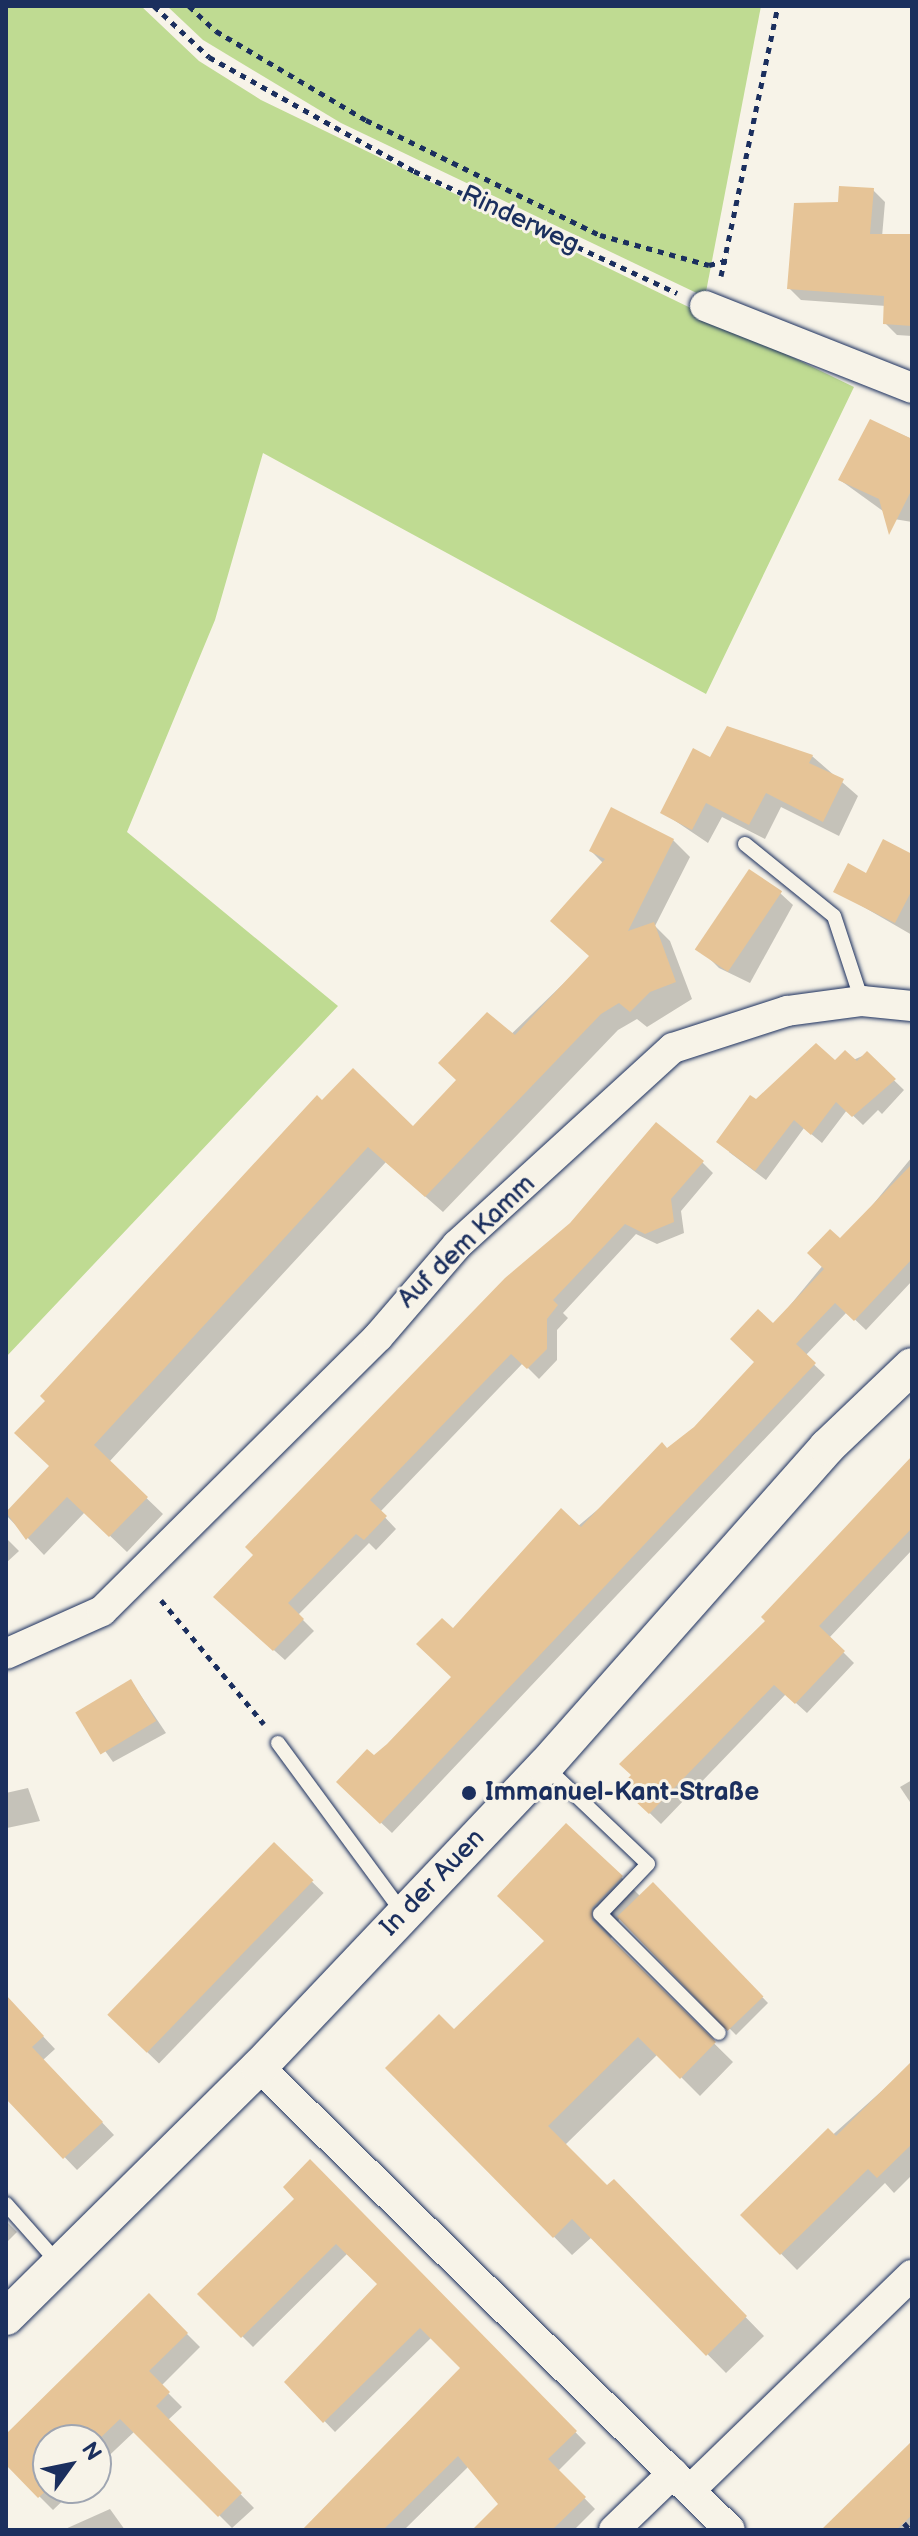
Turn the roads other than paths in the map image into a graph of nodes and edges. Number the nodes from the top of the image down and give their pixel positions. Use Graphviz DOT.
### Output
graph roads {
  1 [pos="705,306"];
  2 [pos="912,388"];
  3 [pos="745,844"];
  4 [pos="862,1001"];
  5 [pos="912,1006"];
  6 [pos="912,1366"];
  7 [pos="6,1654"];
  8 [pos="278,1743"];
  9 [pos="545,1766"];
  10 [pos="404,1913"];
  11 [pos="719,2033"];
  12 [pos="259,2067"];
  13 [pos="6,2204"];
  14 [pos="62,2268"];
  15 [pos="912,2275"];
  16 [pos="6,2317"];
  17 [pos="681,2481"];
  18 [pos="614,2530"];
  19 [pos="730,2530"];
  1 -- 2 [label="street"];
  3 -- 4 [label="lane"];
  4 -- 5 [label="street, Auf dem Kamm"];
  4 -- 7 [label="street, Auf dem Kamm"];
  6 -- 9 [label="street, In der Auen"];
  8 -- 10 [label="lane"];
  9 -- 10 [label="street, In der Auen"];
  9 -- 11 [label="lane"];
  10 -- 12 [label="street, In der Auen"];
  12 -- 14 [label="street, In der Auen"];
  12 -- 17 [label="street"];
  13 -- 14 [label="lane"];
  14 -- 16 [label="street, In der Auen"];
  15 -- 17 [label="street"];
  17 -- 18 [label="street"];
  17 -- 19 [label="street"];
}
